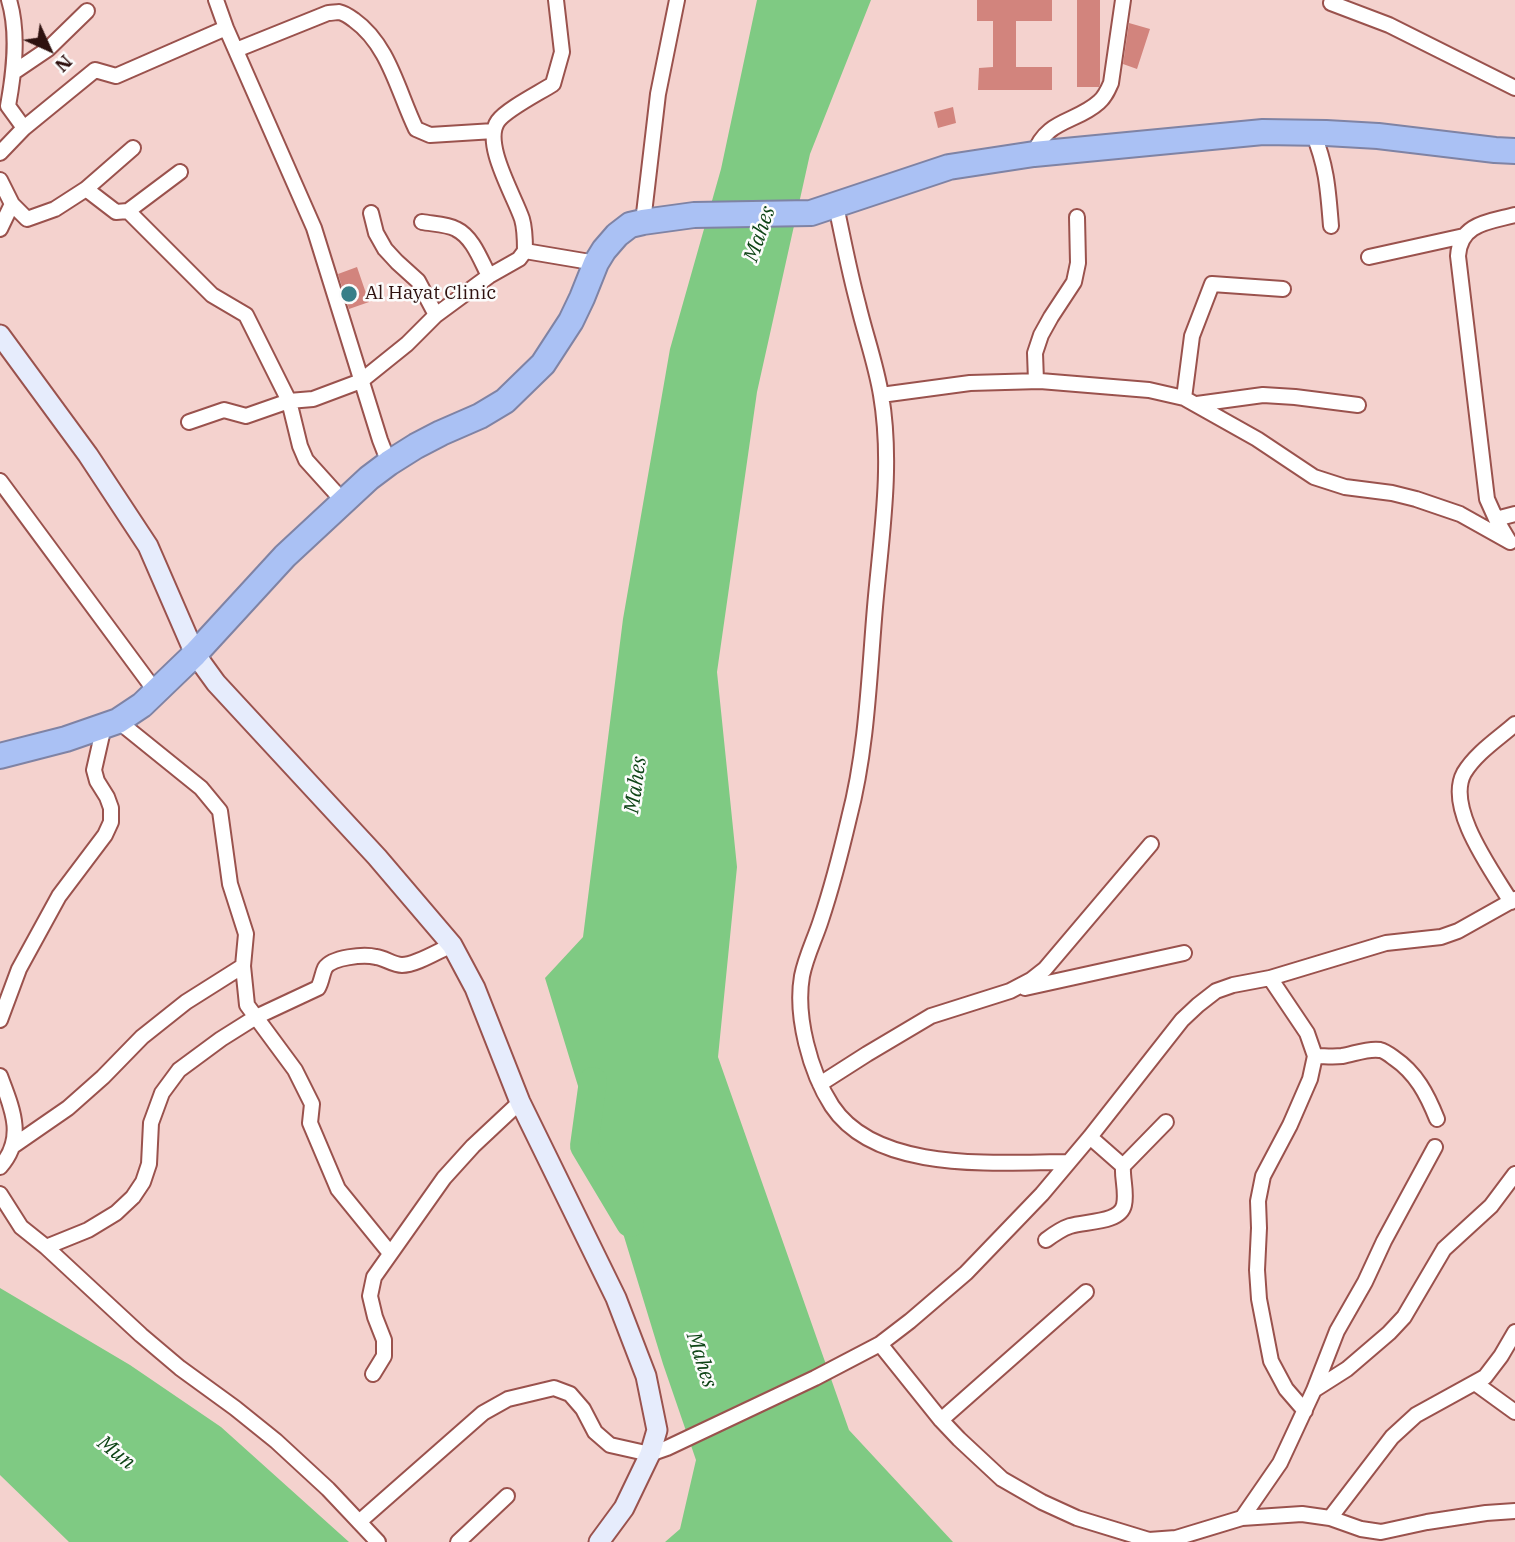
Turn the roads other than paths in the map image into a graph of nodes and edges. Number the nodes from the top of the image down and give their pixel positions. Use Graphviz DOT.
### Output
graph roads {
  1 [pos="9,0"];
  2 [pos="216,0"];
  3 [pos="555,0"];
  4 [pos="677,0"];
  5 [pos="1123,0"];
  6 [pos="1331,3"];
  7 [pos="87,10"];
  8 [pos="226,28"];
  9 [pos="236,50"];
  10 [pos="14,72"];
  11 [pos="1515,88"];
  12 [pos="24,128"];
  13 [pos="494,131"];
  14 [pos="1313,133"];
  15 [pos="133,148"];
  16 [pos="1515,150"];
  17 [pos="0,153"];
  18 [pos="1034,153"];
  19 [pos="180,172"];
  20 [pos="0,180"];
  21 [pos="86,189"];
  22 [pos="12,204"];
  23 [pos="836,206"];
  24 [pos="128,211"];
  25 [pos="372,213"];
  26 [pos="1515,215"];
  27 [pos="1077,217"];
  28 [pos="422,222"];
  29 [pos="643,222"];
  30 [pos="1331,226"];
  31 [pos="0,229"];
  32 [pos="1464,236"];
  33 [pos="526,251"];
  34 [pos="1369,257"];
  35 [pos="596,263"];
  36 [pos="489,276"];
  37 [pos="1283,289"];
  38 [pos="436,315"];
  39 [pos="0,335"];
  40 [pos="8,359"];
  41 [pos="361,381"];
  42 [pos="1036,381"];
  43 [pos="881,395"];
  44 [pos="289,401"];
  45 [pos="1191,401"];
  46 [pos="1358,405"];
  47 [pos="189,422"];
  48 [pos="389,463"];
  49 [pos="0,481"];
  50 [pos="343,501"];
  51 [pos="1515,514"];
  52 [pos="1496,519"];
  53 [pos="1512,545"];
  54 [pos="195,654"];
  55 [pos="156,692"];
  56 [pos="111,723"];
  57 [pos="1513,730"];
  58 [pos="0,756"];
  59 [pos="1151,844"];
  60 [pos="1513,900"];
  61 [pos="452,945"];
  62 [pos="1184,953"];
  63 [pos="243,966"];
  64 [pos="1270,978"];
  65 [pos="1010,991"];
  66 [pos="256,1017"];
  67 [pos="0,1020"];
  68 [pos="1315,1056"];
  69 [pos="0,1076"];
  70 [pos="820,1084"];
  71 [pos="520,1101"];
  72 [pos="1437,1119"];
  73 [pos="1166,1122"];
  74 [pos="1090,1136"];
  75 [pos="13,1146"];
  76 [pos="1435,1147"];
  77 [pos="1069,1162"];
  78 [pos="1123,1166"];
  79 [pos="0,1167"];
  80 [pos="1515,1174"];
  81 [pos="0,1194"];
  82 [pos="1046,1240"];
  83 [pos="46,1247"];
  84 [pos="390,1253"];
  85 [pos="1086,1292"];
  86 [pos="1515,1332"];
  87 [pos="880,1344"];
  88 [pos="373,1374"];
  89 [pos="1475,1383"];
  90 [pos="1314,1390"];
  91 [pos="1305,1411"];
  92 [pos="1515,1412"];
  93 [pos="941,1420"];
  94 [pos="650,1454"];
  95 [pos="507,1496"];
  96 [pos="1515,1511"];
  97 [pos="1242,1518"];
  98 [pos="1330,1518"];
  99 [pos="359,1522"];
  100 [pos="378,1542"];
  101 [pos="458,1542"];
  102 [pos="599,1542"];
  1 -- 10 [label="street"];
  2 -- 8 [label="street"];
  3 -- 13 [label="street"];
  4 -- 29 [label="street"];
  5 -- 18 [label="street"];
  6 -- 11 [label="street"];
  7 -- 10 [label="street"];
  8 -- 9 [label="street"];
  8 -- 12 [label="street"];
  9 -- 13 [label="street"];
  9 -- 41 [label="street"];
  10 -- 12 [label="street"];
  12 -- 17 [label="street"];
  13 -- 33 [label="street"];
  14 -- 16 [label="highway"];
  14 -- 18 [label="highway"];
  14 -- 30 [label="street"];
  15 -- 21 [label="street"];
  18 -- 23 [label="highway"];
  19 -- 24 [label="street"];
  20 -- 22 [label="street"];
  21 -- 22 [label="street"];
  21 -- 24 [label="street"];
  22 -- 31 [label="street"];
  23 -- 29 [label="highway"];
  23 -- 43 [label="street"];
  24 -- 44 [label="street"];
  25 -- 38 [label="street"];
  26 -- 32 [label="street"];
  27 -- 42 [label="street"];
  28 -- 36 [label="street"];
  29 -- 35 [label="highway"];
  32 -- 34 [label="street"];
  32 -- 52 [label="street"];
  33 -- 35 [label="street"];
  33 -- 36 [label="street"];
  35 -- 48 [label="highway"];
  36 -- 38 [label="street"];
  37 -- 45 [label="street"];
  38 -- 41 [label="street"];
  39 -- 40 [label="street"];
  40 -- 54 [label="street"];
  41 -- 44 [label="street"];
  41 -- 48 [label="street"];
  42 -- 43 [label="street"];
  42 -- 45 [label="street"];
  43 -- 70 [label="street"];
  44 -- 47 [label="street"];
  44 -- 50 [label="street"];
  45 -- 46 [label="street"];
  45 -- 53 [label="street"];
  48 -- 50 [label="highway"];
  49 -- 55 [label="street"];
  50 -- 54 [label="highway"];
  51 -- 52 [label="street"];
  52 -- 53 [label="street"];
  54 -- 55 [label="highway"];
  54 -- 61 [label="street"];
  55 -- 56 [label="highway"];
  56 -- 58 [label="highway"];
  56 -- 63 [label="street"];
  56 -- 67 [label="street"];
  57 -- 60 [label="street"];
  59 -- 65 [label="street"];
  60 -- 64 [label="street"];
  61 -- 66 [label="street"];
  61 -- 71 [label="street"];
  62 -- 65 [label="street"];
  63 -- 66 [label="street"];
  63 -- 75 [label="street"];
  64 -- 68 [label="street"];
  64 -- 74 [label="street"];
  65 -- 70 [label="street"];
  66 -- 83 [label="street"];
  66 -- 84 [label="street"];
  68 -- 72 [label="street"];
  68 -- 91 [label="street"];
  69 -- 75 [label="street"];
  70 -- 77 [label="street"];
  71 -- 84 [label="street"];
  71 -- 94 [label="street"];
  73 -- 78 [label="street"];
  74 -- 77 [label="street"];
  74 -- 78 [label="street"];
  75 -- 79 [label="street"];
  76 -- 90 [label="street"];
  77 -- 87 [label="street"];
  78 -- 82 [label="street"];
  80 -- 90 [label="street"];
  81 -- 83 [label="street"];
  83 -- 99 [label="street"];
  84 -- 88 [label="street"];
  85 -- 93 [label="street"];
  86 -- 89 [label="street"];
  87 -- 93 [label="street"];
  87 -- 94 [label="street"];
  89 -- 92 [label="street"];
  89 -- 98 [label="street"];
  90 -- 91 [label="street"];
  91 -- 97 [label="street"];
  93 -- 97 [label="street"];
  94 -- 99 [label="street"];
  94 -- 102 [label="street"];
  95 -- 101 [label="street"];
  96 -- 98 [label="street"];
  97 -- 98 [label="street"];
  99 -- 100 [label="street"];
}
